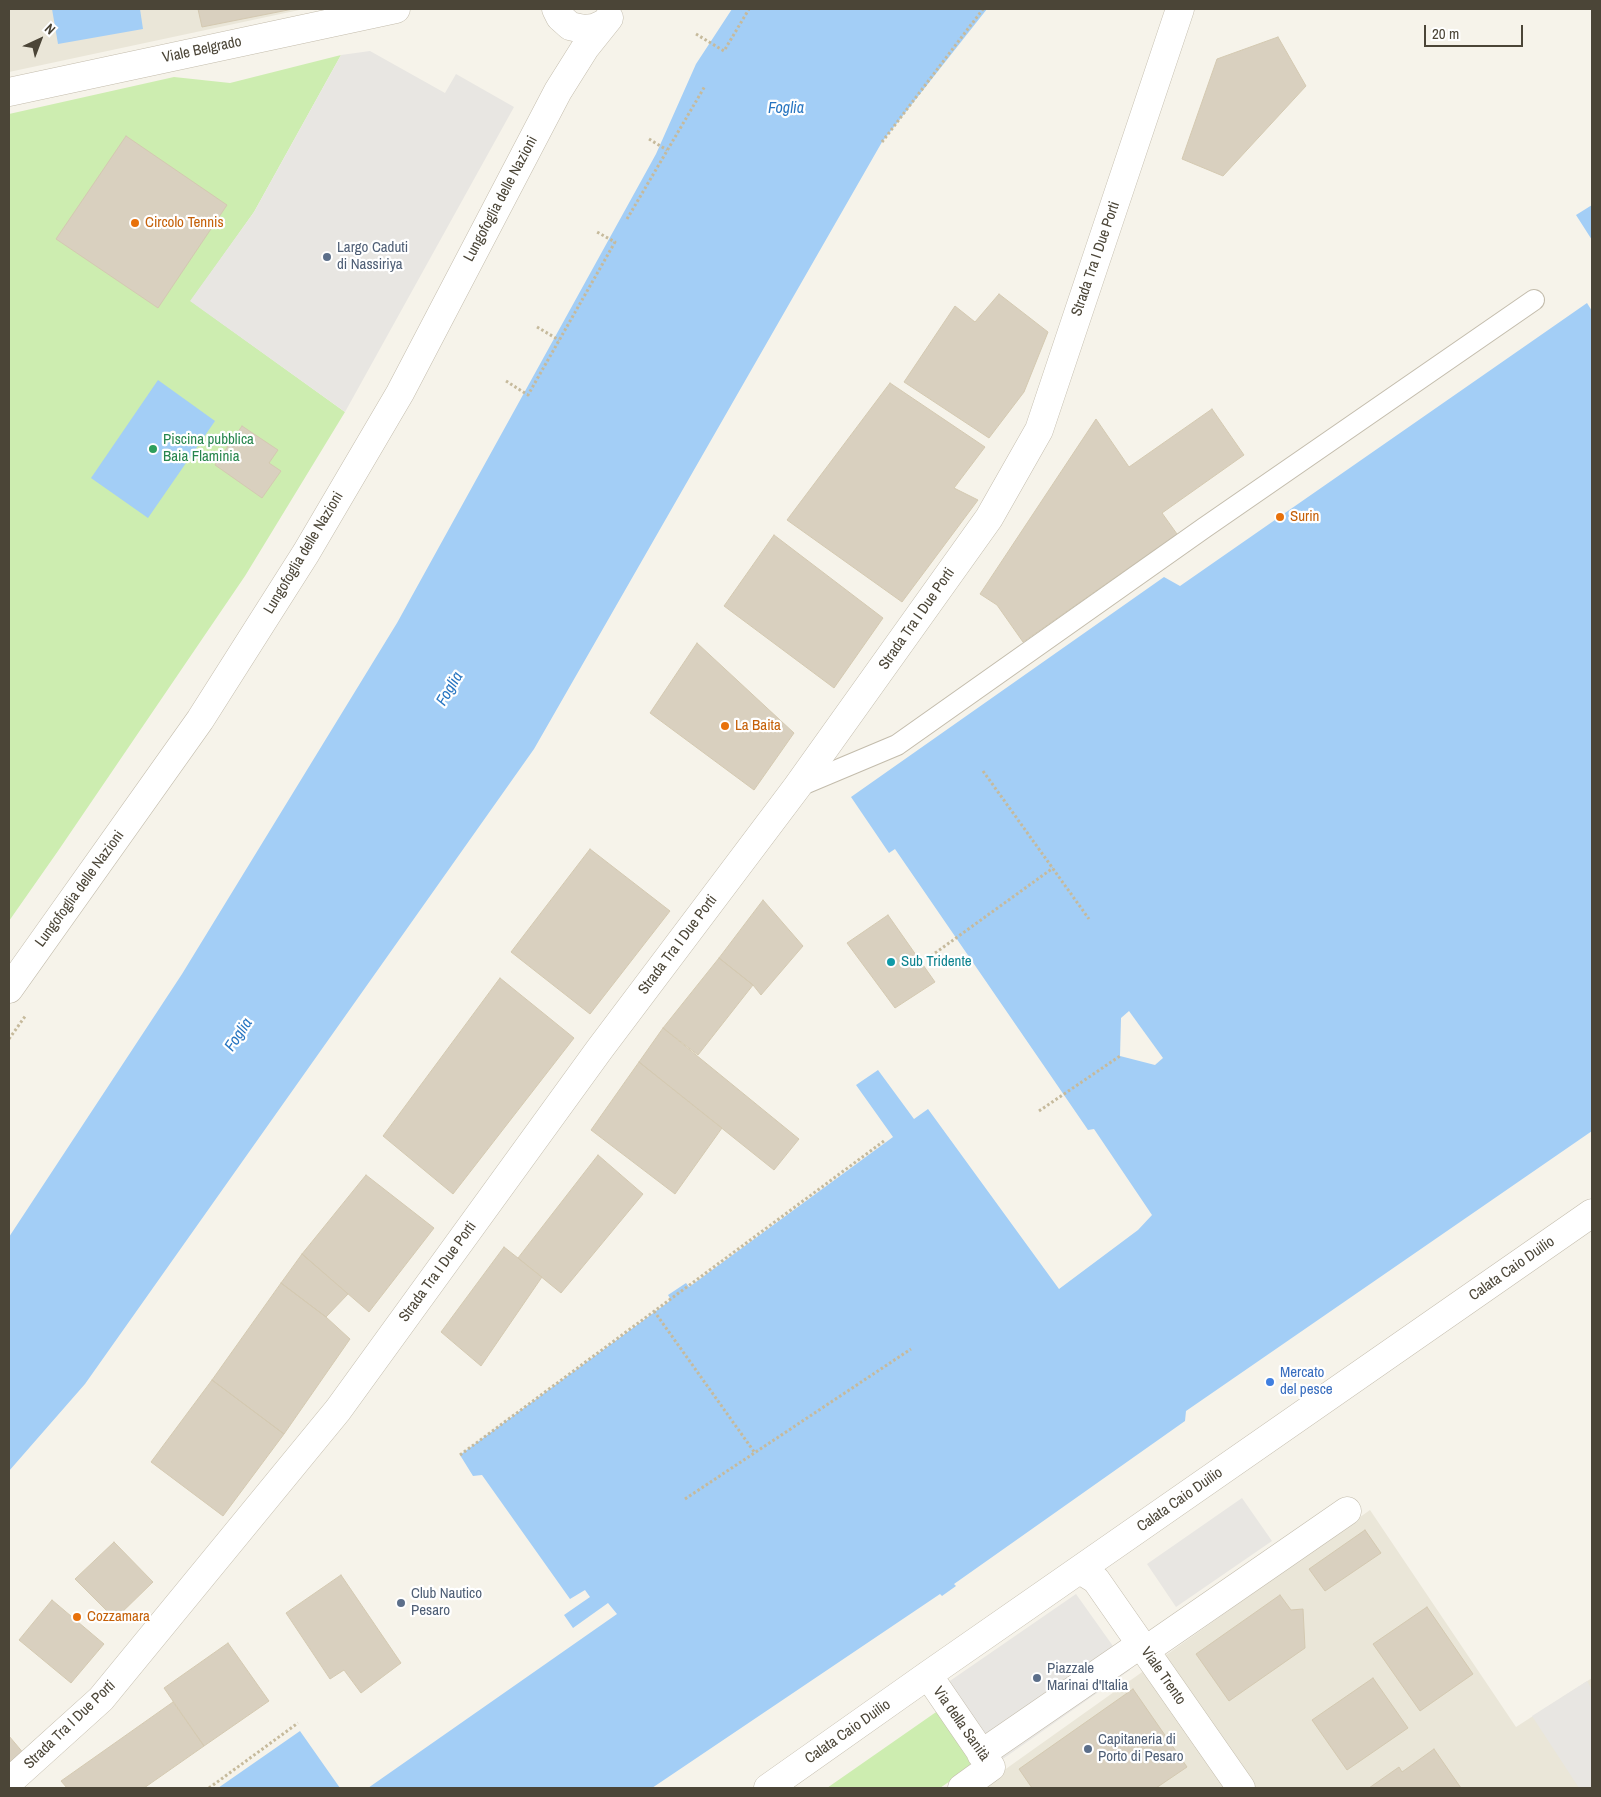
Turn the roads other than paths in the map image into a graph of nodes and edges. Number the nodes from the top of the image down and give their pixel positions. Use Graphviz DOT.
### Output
graph roads {
  1 [pos="396,9"];
  2 [pos="1180,9"];
  3 [pos="558,13"];
  4 [pos="610,16"];
  5 [pos="558,91"];
  6 [pos="9,92"];
  7 [pos="1534,300"];
  8 [pos="797,787"];
  9 [pos="9,989"];
  10 [pos="1592,1213"];
  11 [pos="1347,1511"];
  12 [pos="1080,1570"];
  13 [pos="1143,1647"];
  14 [pos="928,1675"];
  15 [pos="981,1754"];
  16 [pos="9,1782"];
  17 [pos="768,1788"];
  18 [pos="962,1788"];
  19 [pos="1240,1788"];
  1 -- 6 [label="street, Viale Belgrado"];
  2 -- 8 [label="street, Strada Tra I Due Porti"];
  3 -- 4 [label="street, Lungofoglia delle Nazioni"];
  3 -- 5 [label="street, Lungofoglia delle Nazioni"];
  4 -- 5 [label="street, Lungofoglia delle Nazioni"];
  5 -- 9 [label="street, Lungofoglia delle Nazioni"];
  7 -- 8 [label="lane"];
  8 -- 16 [label="street, Strada Tra I Due Porti"];
  10 -- 12 [label="street, Calata Caio Duilio"];
  11 -- 13 [label="street"];
  12 -- 13 [label="street, Viale Trento"];
  12 -- 14 [label="street, Calata Caio Duilio"];
  13 -- 15 [label="street"];
  13 -- 19 [label="street, Viale Trento"];
  14 -- 15 [label="street, Via della Sanità"];
  14 -- 17 [label="street, Calata Caio Duilio"];
  15 -- 18 [label="street, Via della Sanità"];
}
